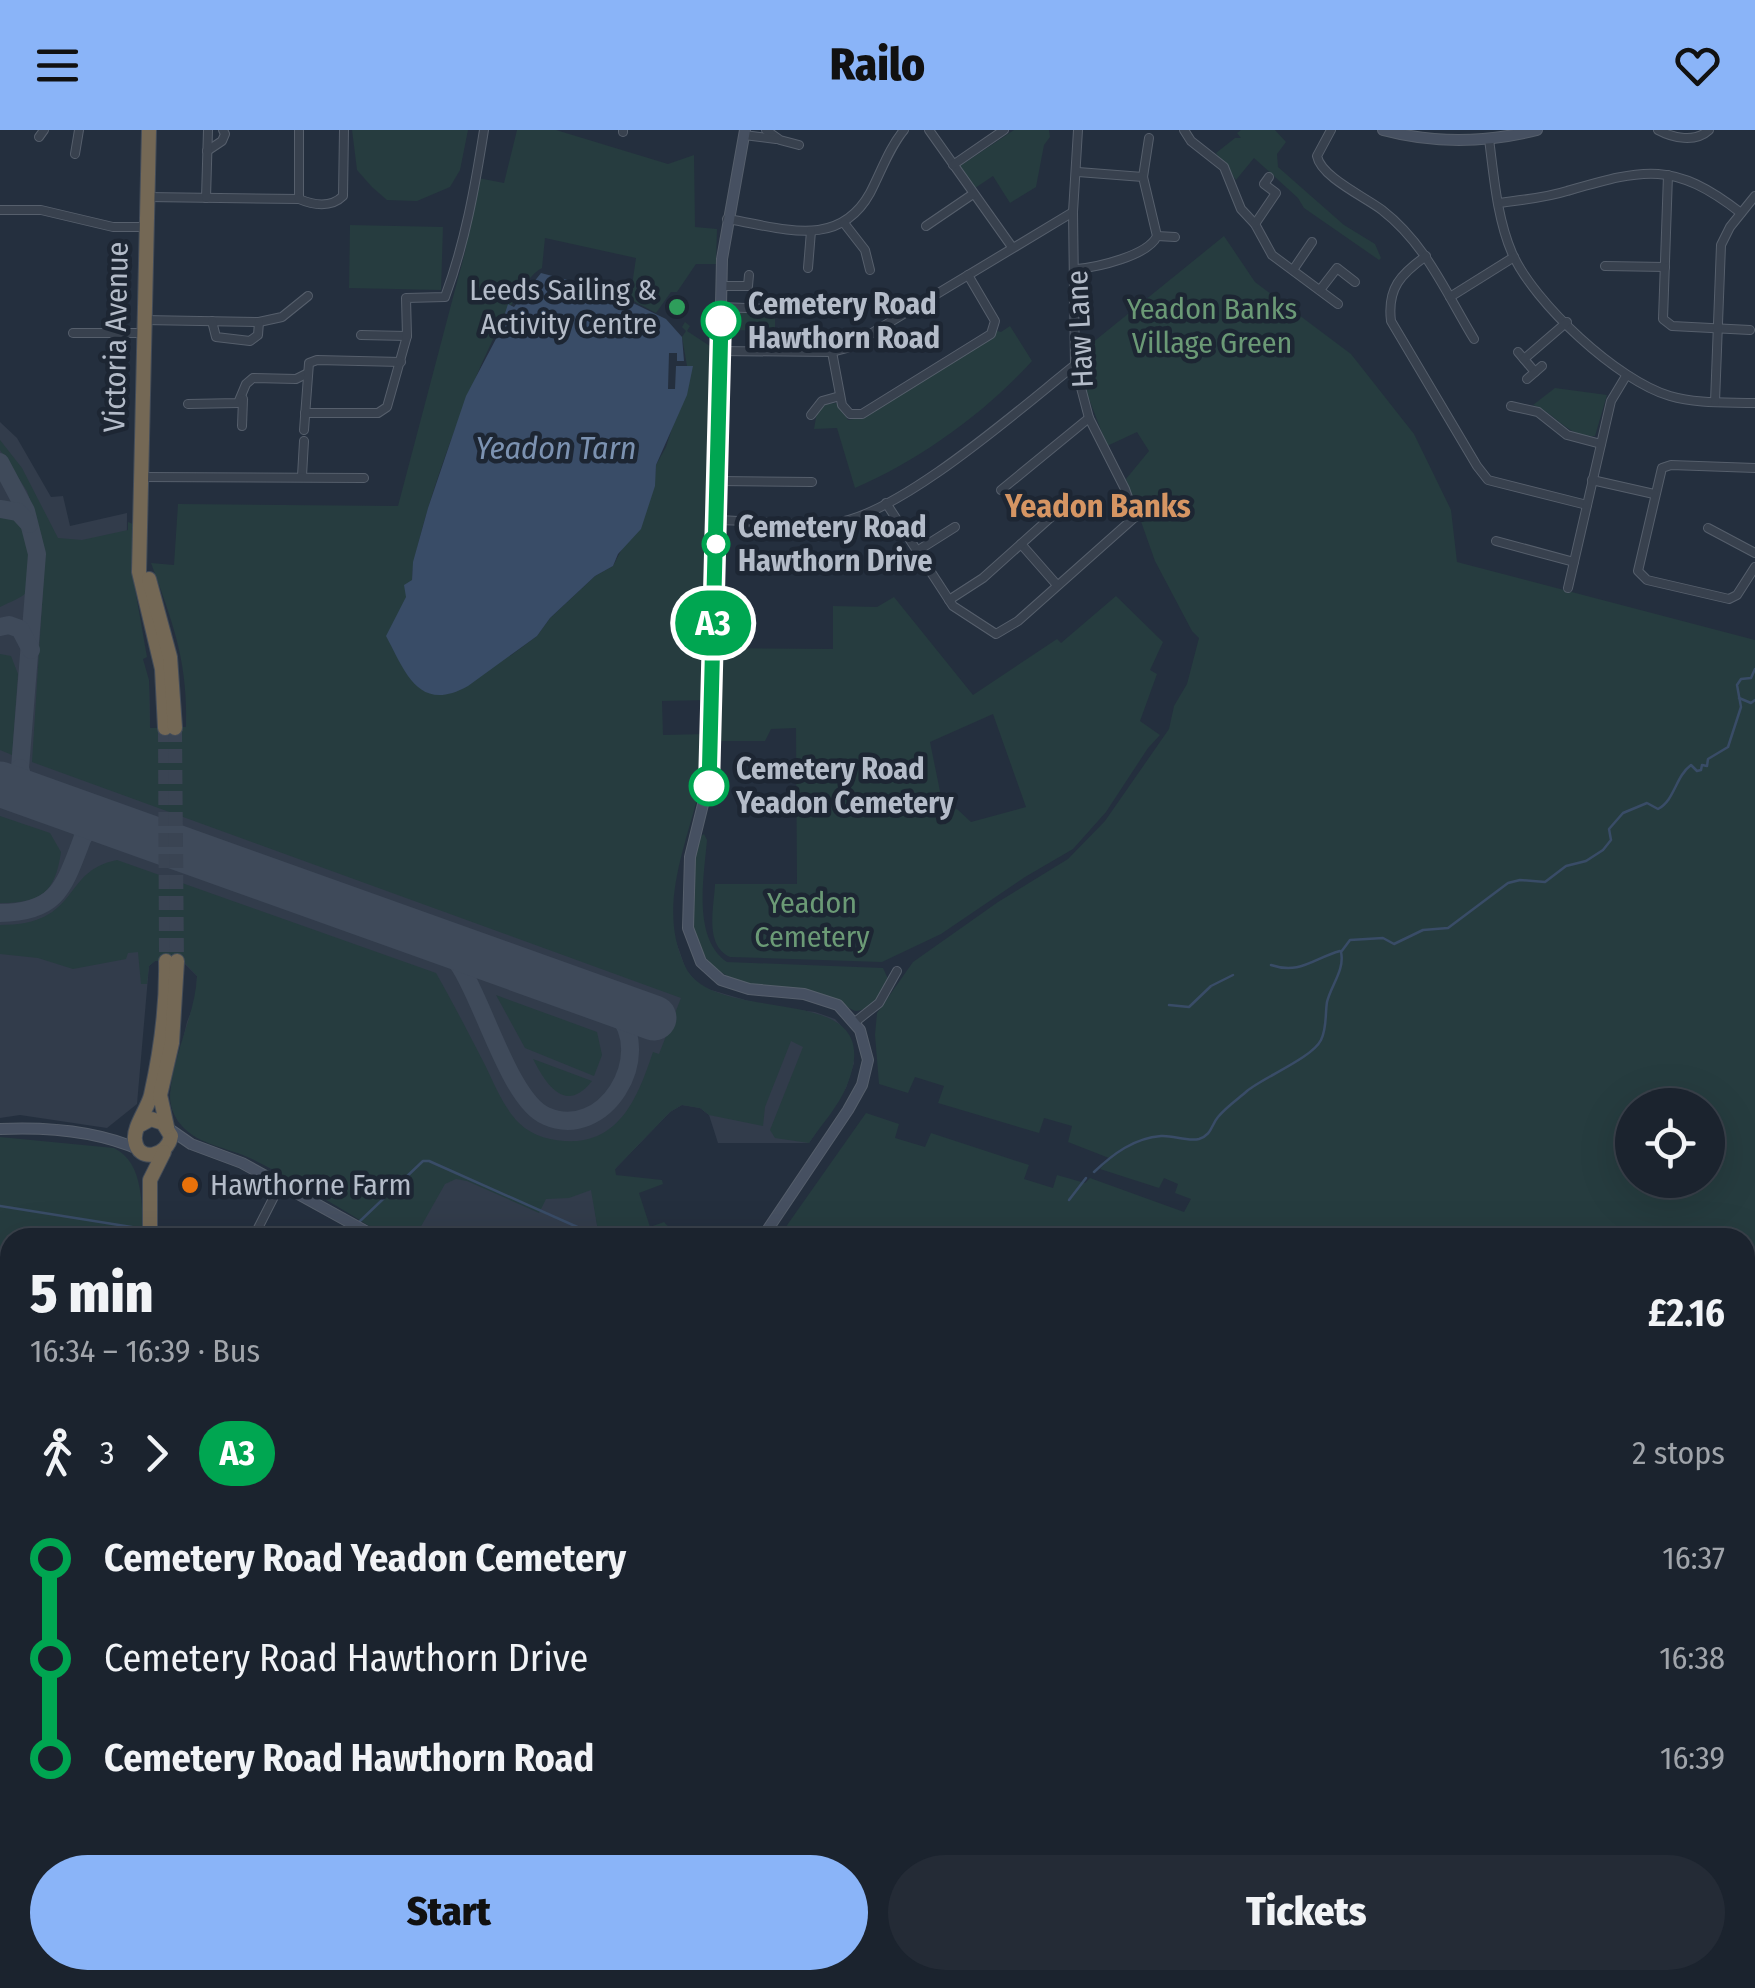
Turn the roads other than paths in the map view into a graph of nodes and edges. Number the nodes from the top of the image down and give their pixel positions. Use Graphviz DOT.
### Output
graph roads {
  1 [pos="80,130"];
  2 [pos="149,130"];
  3 [pos="208,130"];
  4 [pos="222,130"];
  5 [pos="299,130"];
  6 [pos="344,130"];
  7 [pos="484,130"];
  8 [pos="766,130"];
  9 [pos="904,130"];
  10 [pos="929,130"];
  11 [pos="1004,130"];
  12 [pos="1078,130"];
  13 [pos="1184,130"];
  14 [pos="1331,130"];
  15 [pos="1536,130"];
  16 [pos="1658,130"];
  17 [pos="1709,130"];
  18 [pos="1390,131"];
  19 [pos="744,132"];
  20 [pos="1148,138"];
  21 [pos="1489,139"];
  22 [pos="780,140"];
  23 [pos="799,146"];
  24 [pos="208,151"];
  25 [pos="75,154"];
  26 [pos="953,165"];
  27 [pos="1078,172"];
  28 [pos="1668,174"];
  29 [pos="1143,176"];
  30 [pos="1270,177"];
  31 [pos="973,194"];
  32 [pos="1755,196"];
  33 [pos="147,197"];
  34 [pos="206,198"];
  35 [pos="299,198"];
  36 [pos="1498,203"];
  37 [pos="0,210"];
  38 [pos="1073,212"];
  39 [pos="1741,212"];
  40 [pos="727,219"];
  41 [pos="844,224"];
  42 [pos="1255,224"];
  43 [pos="926,226"];
  44 [pos="146,227"];
  45 [pos="811,231"];
  46 [pos="1158,236"];
  47 [pos="1175,237"];
  48 [pos="1312,242"];
  49 [pos="1012,247"];
  50 [pos="1426,256"];
  51 [pos="1514,257"];
  52 [pos="1605,266"];
  53 [pos="808,268"];
  54 [pos="1665,268"];
  55 [pos="1076,269"];
  56 [pos="870,270"];
  57 [pos="1293,270"];
  58 [pos="748,274"];
  59 [pos="968,274"];
  60 [pos="1356,282"];
  61 [pos="721,286"];
  62 [pos="1320,290"];
  63 [pos="308,296"];
  64 [pos="1450,296"];
  65 [pos="1338,304"];
  66 [pos="721,308"];
  67 [pos="772,309"];
  68 [pos="212,321"];
  69 [pos="259,322"];
  70 [pos="1566,322"];
  71 [pos="144,327"];
  72 [pos="1717,329"];
  73 [pos="1750,330"];
  74 [pos="73,333"];
  75 [pos="361,334"];
  76 [pos="406,336"];
  77 [pos="1474,339"];
  78 [pos="721,351"];
  79 [pos="832,352"];
  80 [pos="401,362"];
  81 [pos="1076,365"];
  82 [pos="306,374"];
  83 [pos="1626,376"];
  84 [pos="1527,379"];
  85 [pos="840,396"];
  86 [pos="243,399"];
  87 [pos="1714,402"];
  88 [pos="1755,403"];
  89 [pos="188,404"];
  90 [pos="1511,406"];
  91 [pos="306,413"];
  92 [pos="811,415"];
  93 [pos="1089,418"];
  94 [pos="242,426"];
  95 [pos="304,430"];
  96 [pos="304,441"];
  97 [pos="1601,444"];
  98 [pos="1755,468"];
  99 [pos="302,476"];
  100 [pos="141,477"];
  101 [pos="364,478"];
  102 [pos="1592,480"];
  103 [pos="718,481"];
  104 [pos="812,482"];
  105 [pos="1001,490"];
  106 [pos="1654,494"];
  107 [pos="886,504"];
  108 [pos="1587,505"];
  109 [pos="1060,509"];
  110 [pos="718,520"];
  111 [pos="955,527"];
  112 [pos="1708,528"];
  113 [pos="1496,542"];
  114 [pos="1021,544"];
  115 [pos="916,551"];
  116 [pos="1755,553"];
  117 [pos="1574,562"];
  118 [pos="1755,566"];
  119 [pos="1057,586"];
  120 [pos="1568,588"];
  121 [pos="948,600"];
  122 [pos="170,728"];
  123 [pos="172,961"];
  124 [pos="897,971"];
  125 [pos="855,1022"];
  126 [pos="167,1042"];
  127 [pos="139,1126"];
  128 [pos="168,1128"];
  129 [pos="0,1129"];
  130 [pos="115,1140"];
  131 [pos="191,1144"];
  132 [pos="140,1151"];
  133 [pos="165,1151"];
  134 [pos="150,1180"];
  135 [pos="281,1184"];
  136 [pos="150,1228"];
  137 [pos="258,1228"];
  138 [pos="360,1228"];
  139 [pos="769,1228"];
  1 -- 25 [label="street"];
  2 -- 33 [label="highway, Victoria Avenue"];
  3 -- 24 [label="street"];
  4 -- 24 [label="street"];
  5 -- 35 [label="street"];
  6 -- 35 [label="street"];
  7 -- 76 [label="street"];
  8 -- 22 [label="street"];
  9 -- 41 [label="street"];
  10 -- 26 [label="street"];
  11 -- 26 [label="street"];
  12 -- 27 [label="street, Haw Lane"];
  13 -- 42 [label="street"];
  14 -- 50 [label="street"];
  15 -- 21 [label="street"];
  16 -- 17 [label="street"];
  18 -- 21 [label="street"];
  19 -- 22 [label="street"];
  19 -- 40 [label="street"];
  20 -- 29 [label="street"];
  21 -- 36 [label="street"];
  22 -- 23 [label="street"];
  24 -- 34 [label="street"];
  26 -- 31 [label="street"];
  27 -- 29 [label="street"];
  27 -- 38 [label="street, Haw Lane"];
  28 -- 36 [label="street"];
  28 -- 39 [label="street"];
  28 -- 54 [label="street"];
  29 -- 46 [label="street"];
  30 -- 42 [label="street"];
  31 -- 43 [label="street"];
  31 -- 49 [label="street"];
  32 -- 39 [label="street"];
  33 -- 34 [label="street"];
  33 -- 44 [label="highway, Victoria Avenue"];
  34 -- 35 [label="street"];
  36 -- 51 [label="street"];
  37 -- 44 [label="street"];
  38 -- 49 [label="street"];
  38 -- 55 [label="street, Haw Lane"];
  39 -- 72 [label="street"];
  40 -- 45 [label="street"];
  40 -- 61 [label="street"];
  41 -- 45 [label="street"];
  41 -- 56 [label="street"];
  42 -- 57 [label="street"];
  44 -- 71 [label="highway, Victoria Avenue"];
  45 -- 53 [label="street"];
  46 -- 47 [label="street"];
  46 -- 55 [label="street"];
  48 -- 57 [label="street"];
  49 -- 59 [label="street"];
  50 -- 64 [label="street"];
  50 -- 108 [label="street"];
  51 -- 64 [label="street"];
  51 -- 70 [label="street"];
  52 -- 54 [label="street"];
  54 -- 72 [label="street"];
  55 -- 81 [label="street, Haw Lane"];
  57 -- 62 [label="street"];
  58 -- 61 [label="street"];
  59 -- 79 [label="street"];
  59 -- 85 [label="street"];
  60 -- 62 [label="street"];
  61 -- 66 [label="street"];
  62 -- 65 [label="street"];
  63 -- 69 [label="street"];
  64 -- 77 [label="street"];
  66 -- 67 [label="street"];
  66 -- 78 [label="street"];
  68 -- 69 [label="street"];
  68 -- 69 [label="street"];
  68 -- 71 [label="street"];
  70 -- 83 [label="street"];
  70 -- 84 [label="street"];
  71 -- 74 [label="street"];
  71 -- 100 [label="highway, Victoria Avenue"];
  72 -- 73 [label="street"];
  72 -- 87 [label="street"];
  75 -- 76 [label="street"];
  76 -- 80 [label="street"];
  78 -- 79 [label="street"];
  78 -- 103 [label="street"];
  79 -- 85 [label="street"];
  80 -- 82 [label="street"];
  80 -- 91 [label="street"];
  81 -- 93 [label="street, Haw Lane"];
  81 -- 107 [label="street"];
  82 -- 86 [label="street"];
  82 -- 91 [label="street"];
  83 -- 87 [label="street"];
  83 -- 97 [label="street"];
  85 -- 92 [label="street"];
  86 -- 89 [label="street"];
  86 -- 94 [label="street"];
  87 -- 88 [label="street"];
  90 -- 97 [label="street"];
  91 -- 95 [label="street"];
  93 -- 105 [label="street"];
  93 -- 119 [label="street, Haw Lane"];
  96 -- 99 [label="street"];
  97 -- 102 [label="street"];
  98 -- 106 [label="street"];
  99 -- 100 [label="street"];
  99 -- 101 [label="street"];
  100 -- 122 [label="highway, Victoria Avenue"];
  102 -- 106 [label="street"];
  102 -- 108 [label="street"];
  103 -- 104 [label="street"];
  103 -- 110 [label="street"];
  106 -- 118 [label="street"];
  107 -- 110 [label="street"];
  107 -- 115 [label="street"];
  108 -- 117 [label="street"];
  109 -- 114 [label="street"];
  110 -- 125 [label="street"];
  111 -- 115 [label="street"];
  112 -- 116 [label="street"];
  113 -- 117 [label="street"];
  114 -- 119 [label="street"];
  114 -- 121 [label="street"];
  115 -- 121 [label="street"];
  117 -- 120 [label="street"];
  119 -- 121 [label="street"];
  123 -- 126 [label="highway"];
  124 -- 125 [label="street"];
  125 -- 139 [label="street"];
  126 -- 127 [label="highway"];
  126 -- 128 [label="highway"];
  127 -- 128 [label="highway"];
  127 -- 130 [label="street"];
  127 -- 132 [label="highway"];
  128 -- 131 [label="street"];
  128 -- 133 [label="highway"];
  129 -- 130 [label="street"];
  130 -- 132 [label="street"];
  131 -- 133 [label="street"];
  131 -- 135 [label="street"];
  132 -- 133 [label="highway"];
  132 -- 134 [label="highway"];
  133 -- 134 [label="highway"];
  134 -- 136 [label="highway"];
  135 -- 137 [label="street"];
  135 -- 138 [label="street"];
}
